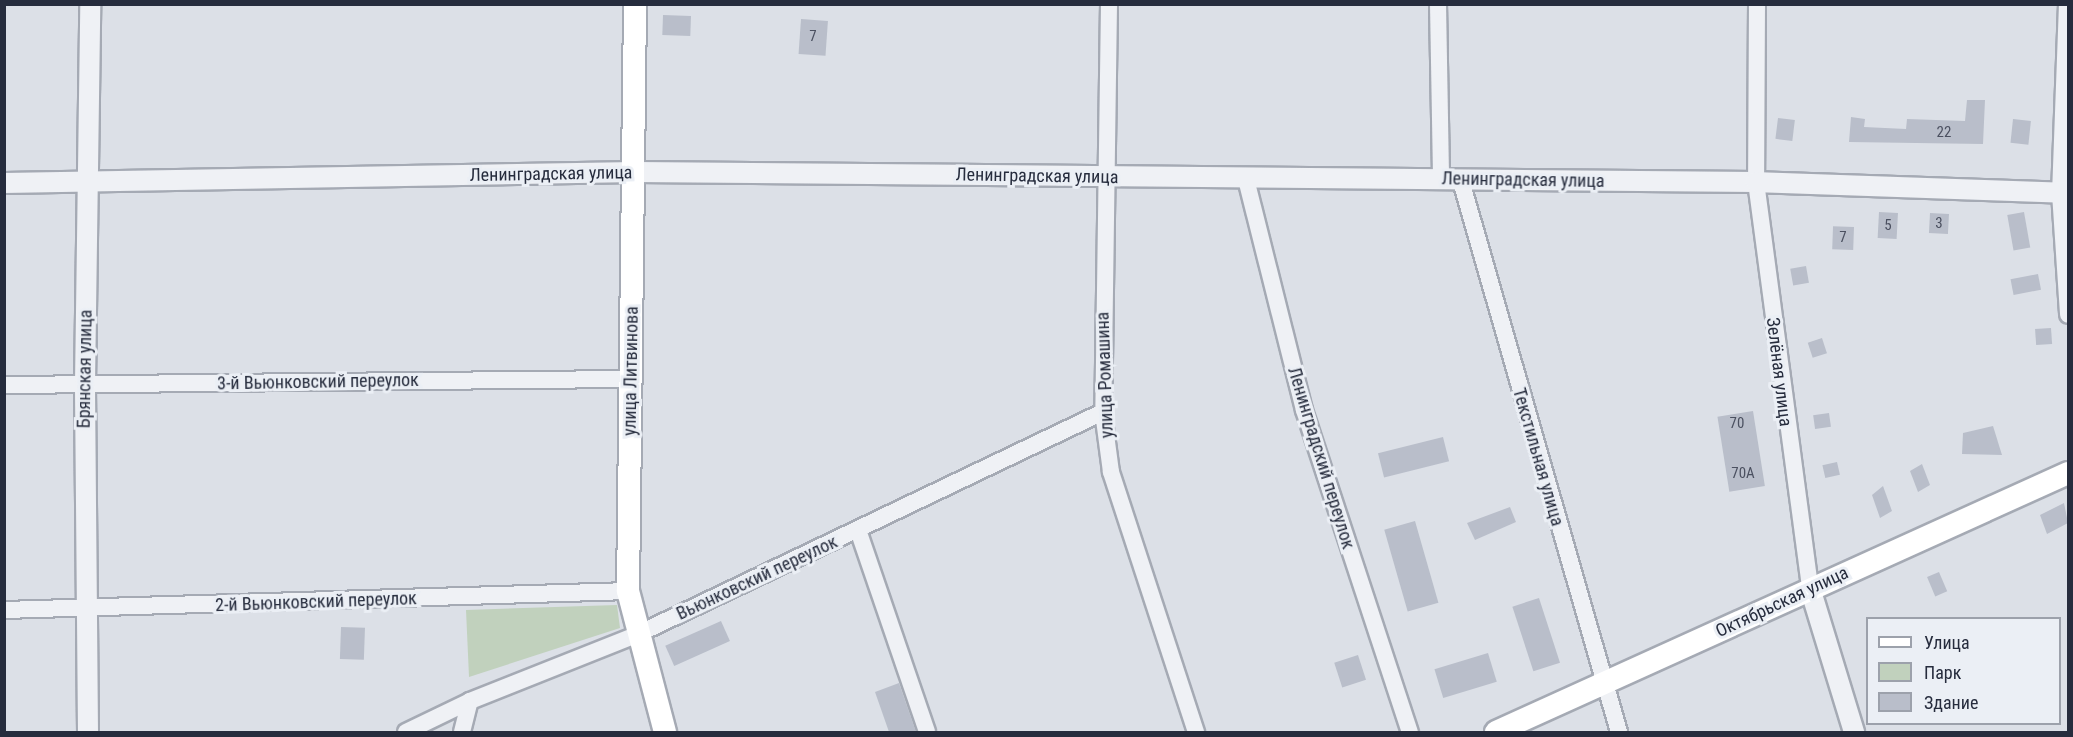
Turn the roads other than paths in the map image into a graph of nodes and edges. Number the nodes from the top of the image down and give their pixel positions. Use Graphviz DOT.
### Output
graph roads {
  1 [pos="90,4"];
  2 [pos="635,4"];
  3 [pos="1109,4"];
  4 [pos="1438,4"];
  5 [pos="1757,4"];
  6 [pos="2067,4"];
  7 [pos="636,172"];
  8 [pos="1103,176"];
  9 [pos="1246,179"];
  10 [pos="1441,179"];
  11 [pos="1461,181"];
  12 [pos="87,182"];
  13 [pos="1756,182"];
  14 [pos="4,183"];
  15 [pos="2064,193"];
  16 [pos="2068,315"];
  17 [pos="631,379"];
  18 [pos="85,384"];
  19 [pos="4,385"];
  20 [pos="1103,412"];
  21 [pos="2068,473"];
  22 [pos="858,530"];
  23 [pos="1810,588"];
  24 [pos="628,591"];
  25 [pos="4,610"];
  26 [pos="84,611"];
  27 [pos="636,635"];
  28 [pos="1604,684"];
  29 [pos="470,700"];
  30 [pos="88,732"];
  31 [pos="406,732"];
  32 [pos="462,732"];
  33 [pos="665,732"];
  34 [pos="927,732"];
  35 [pos="1196,732"];
  36 [pos="1410,732"];
  37 [pos="1496,732"];
  38 [pos="1619,732"];
  39 [pos="1854,732"];
  1 -- 12 [label="street, Брянская улица"];
  2 -- 7 [label="main road, улица Литвинова"];
  3 -- 8 [label="street, улица Ромашина"];
  4 -- 10 [label="street"];
  5 -- 13 [label="street, Зелёная улица"];
  6 -- 15 [label="street"];
  7 -- 8 [label="street, Ленинградская улица"];
  7 -- 12 [label="street, Ленинградская улица"];
  7 -- 17 [label="main road, улица Литвинова"];
  8 -- 9 [label="street, Ленинградская улица"];
  8 -- 20 [label="street, улица Ромашина"];
  9 -- 10 [label="street, Ленинградская улица"];
  9 -- 36 [label="street, Ленинградский переулок"];
  10 -- 11 [label="street, Ленинградская улица"];
  11 -- 13 [label="street, Ленинградская улица"];
  11 -- 28 [label="street, Текстильная улица"];
  12 -- 14 [label="street, Ленинградская улица"];
  12 -- 18 [label="street, Брянская улица"];
  13 -- 15 [label="street, Ленинградская улица"];
  13 -- 23 [label="street, Зелёная улица"];
  15 -- 16 [label="street"];
  17 -- 18 [label="street, 3-й Вьюнковский переулок"];
  17 -- 24 [label="main road, улица Литвинова"];
  18 -- 19 [label="street, 3-й Вьюнковский переулок"];
  18 -- 26 [label="street, Брянская улица"];
  20 -- 22 [label="street, Вьюнковский переулок"];
  20 -- 35 [label="street, улица Ромашина"];
  21 -- 23 [label="main road, Октябрьская улица"];
  22 -- 27 [label="street, Вьюнковский переулок"];
  22 -- 34 [label="street"];
  23 -- 28 [label="main road, Октябрьская улица"];
  23 -- 39 [label="street, Зелёная улица"];
  24 -- 26 [label="street, 2-й Вьюнковский переулок"];
  24 -- 27 [label="main road, улица Литвинова"];
  25 -- 26 [label="street, 2-й Вьюнковский переулок"];
  26 -- 30 [label="street, Брянская улица"];
  27 -- 29 [label="street, Вьюнковский переулок"];
  27 -- 33 [label="main road, улица Литвинова"];
  28 -- 37 [label="main road, Октябрьская улица"];
  28 -- 38 [label="street, Текстильная улица"];
  29 -- 31 [label="street, Вьюнковский переулок"];
  29 -- 32 [label="street"];
}
